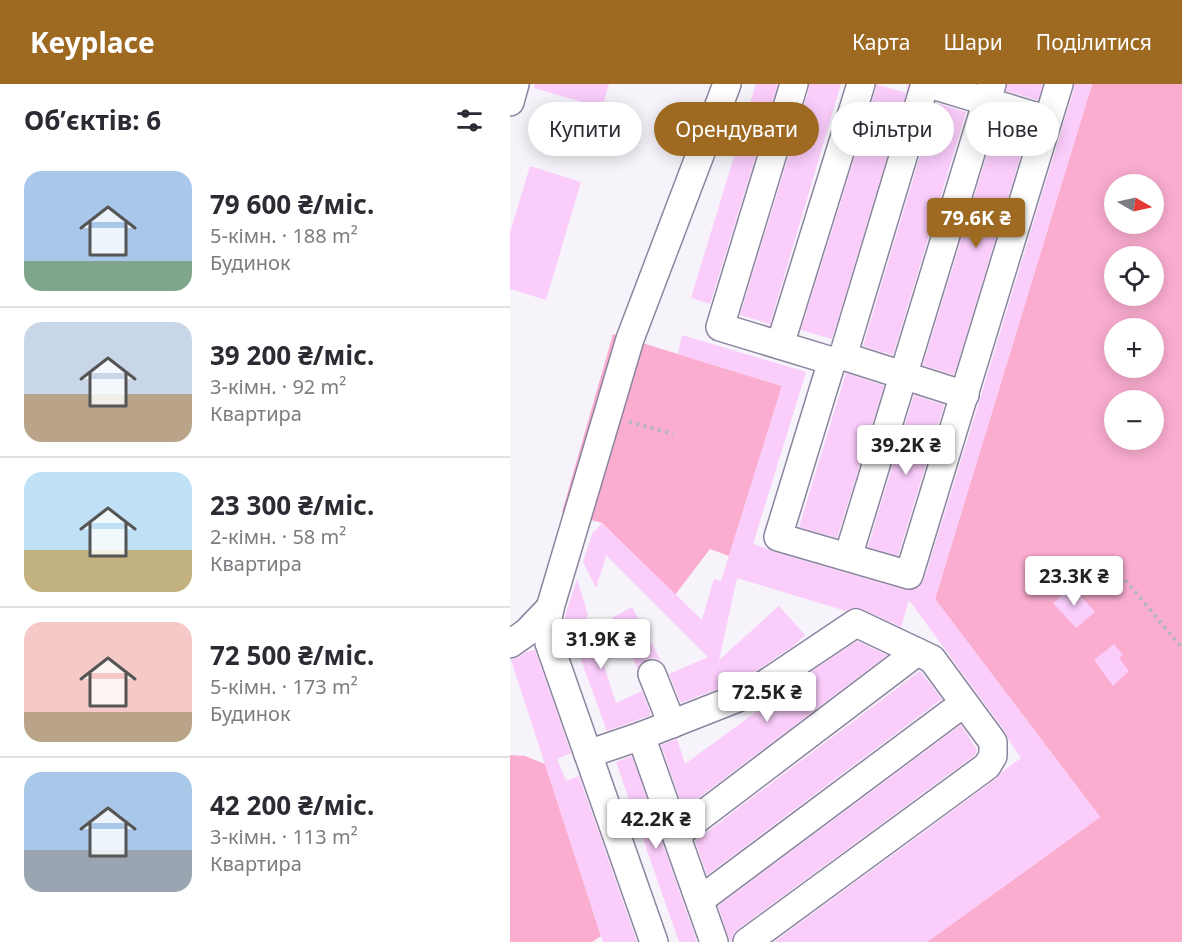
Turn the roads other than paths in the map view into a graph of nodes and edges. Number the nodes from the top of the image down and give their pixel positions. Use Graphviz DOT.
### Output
graph roads {
  1 [pos="515,84"];
  2 [pos="727,84"];
  3 [pos="794,84"];
  4 [pos="861,84"];
  5 [pos="927,84"];
  6 [pos="1059,84"];
  7 [pos="989,93"];
  8 [pos="510,102"];
  9 [pos="1009,102"];
  10 [pos="1054,102"];
  11 [pos="1037,156"];
  12 [pos="780,345"];
  13 [pos="837,359"];
  14 [pos="903,375"];
  15 [pos="964,394"];
  16 [pos="848,557"];
  17 [pos="550,608"];
  18 [pos="510,644"];
  19 [pos="917,652"];
  20 [pos="652,674"];
  21 [pos="964,703"];
  22 [pos="672,724"];
  23 [pos="641,736"];
  24 [pos="588,754"];
  25 [pos="676,835"];
  26 [pos="699,900"];
  27 [pos="654,942"];
  28 [pos="714,942"];
  29 [pos="747,942"];
  1 -- 8 [label="lane"];
  2 -- 17 [label="lane"];
  3 -- 12 [label="lane"];
  4 -- 12 [label="lane"];
  5 -- 7 [label="lane"];
  5 -- 13 [label="lane"];
  6 -- 10 [label="lane"];
  7 -- 9 [label="lane"];
  7 -- 14 [label="lane"];
  11 -- 15 [label="lane"];
  12 -- 13 [label="lane"];
  13 -- 14 [label="lane"];
  13 -- 16 [label="lane"];
  14 -- 15 [label="lane"];
  14 -- 16 [label="lane"];
  15 -- 16 [label="lane"];
  17 -- 18 [label="lane"];
  17 -- 24 [label="lane"];
  19 -- 21 [label="lane"];
  19 -- 22 [label="lane"];
  19 -- 25 [label="lane"];
  20 -- 22 [label="lane"];
  21 -- 26 [label="lane"];
  21 -- 29 [label="lane"];
  22 -- 23 [label="lane"];
  23 -- 24 [label="lane"];
  23 -- 25 [label="lane"];
  24 -- 27 [label="lane"];
  25 -- 26 [label="lane"];
  26 -- 28 [label="lane"];
}
